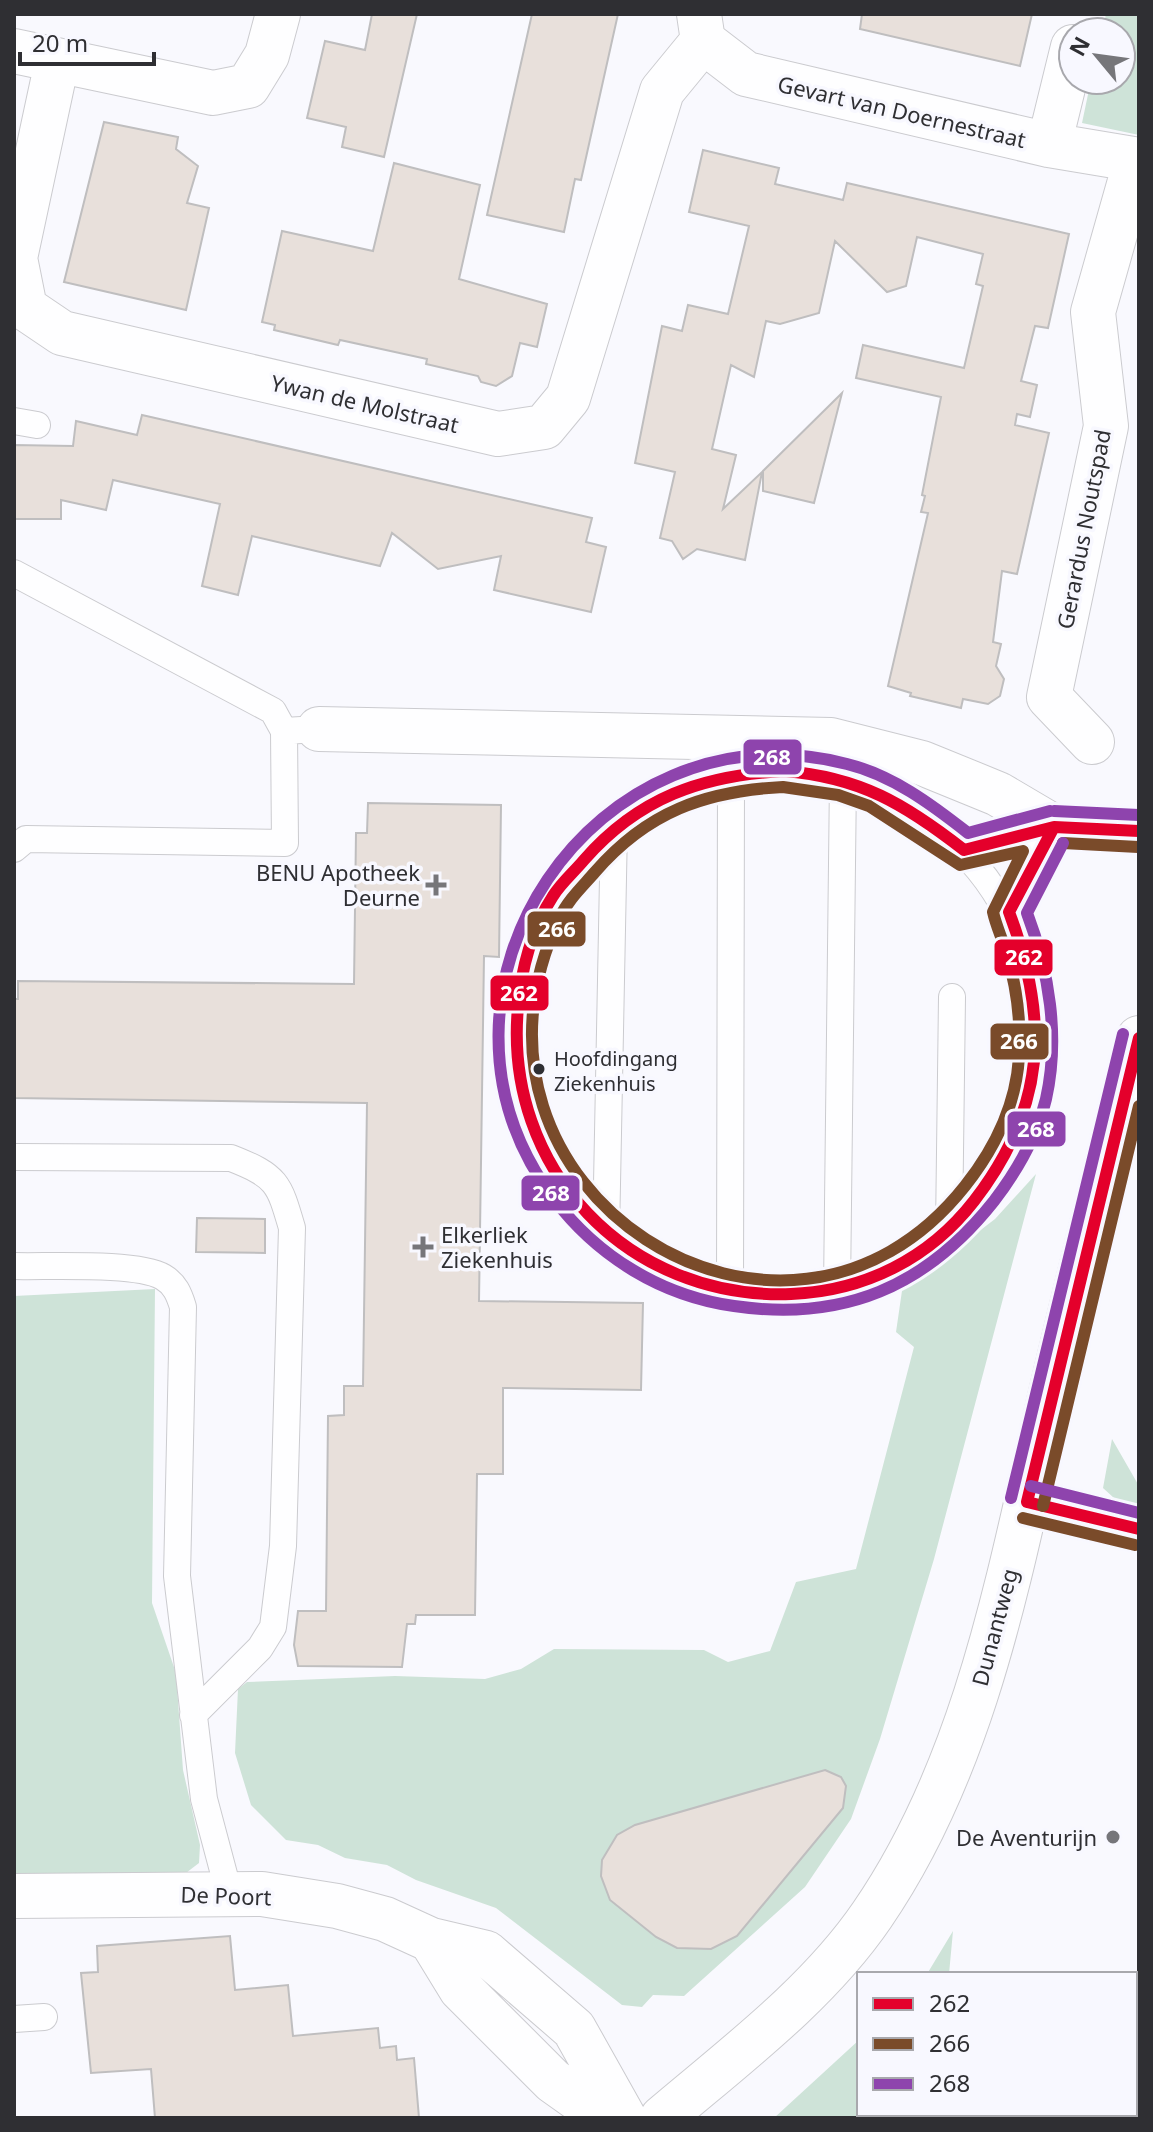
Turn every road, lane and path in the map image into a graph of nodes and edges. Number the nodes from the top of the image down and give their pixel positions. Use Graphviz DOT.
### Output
graph roads {
  1 [pos="278,14"];
  2 [pos="701,28"];
  3 [pos="14,51"];
  4 [pos="57,62"];
  5 [pos="1061,96"];
  6 [pos="1049,145"];
  7 [pos="1138,160"];
  8 [pos="14,573"];
  9 [pos="301,730"];
  10 [pos="1092,742"];
  11 [pos="731,775"];
  12 [pos="843,779"];
  13 [pos="614,827"];
  14 [pos="1054,827"];
  15 [pos="1139,831"];
  16 [pos="14,849"];
  17 [pos="964,850"];
  18 [pos="1009,912"];
  19 [pos="952,997"];
  20 [pos="1139,1038"];
  21 [pos="14,1157"];
  22 [pos="949,1230"];
  23 [pos="606,1235"];
  24 [pos="14,1266"];
  25 [pos="837,1289"];
  26 [pos="730,1293"];
  27 [pos="1027,1502"];
  28 [pos="1139,1529"];
  29 [pos="193,1715"];
  30 [pos="229,1893"];
  31 [pos="14,1896"];
  32 [pos="431,1940"];
  33 [pos="44,2017"];
  34 [pos="14,2019"];
  35 [pos="605,2118"];
  36 [pos="624,2118"];
  37 [pos="662,2118"];
  1 -- 4 [label="street"];
  2 -- 4 [label="street, Ywan de Molstraat"];
  2 -- 6 [label="street, Gevart van Doernestraat"];
  3 -- 4 [label="street"];
  5 -- 6 [label="street"];
  6 -- 7 [label="street, Gevart van Doernestraat"];
  7 -- 10 [label="street, Gerardus Noutspad"];
  8 -- 9 [label="lane"];
  9 -- 14 [label="street"];
  9 -- 16 [label="lane"];
  11 -- 12 [label="lane"];
  11 -- 13 [label="lane"];
  11 -- 26 [label="lane"];
  12 -- 17 [label="lane"];
  12 -- 25 [label="lane"];
  13 -- 23 [label="lane"];
  13 -- 23 [label="lane"];
  14 -- 15 [label="street"];
  14 -- 17 [label="lane"];
  14 -- 18 [label="lane"];
  17 -- 18 [label="lane"];
  18 -- 22 [label="lane"];
  19 -- 22 [label="lane"];
  20 -- 27 [label="street, Dunantweg"];
  21 -- 29 [label="lane"];
  22 -- 25 [label="lane"];
  23 -- 26 [label="lane"];
  24 -- 29 [label="lane"];
  25 -- 26 [label="lane"];
  27 -- 28 [label="street"];
  27 -- 37 [label="street, Dunantweg"];
  29 -- 30 [label="lane"];
  30 -- 31 [label="street, De Poort"];
  30 -- 32 [label="street, De Poort"];
  32 -- 35 [label="street"];
  32 -- 36 [label="street, De Poort"];
  33 -- 34 [label="lane"];
}
